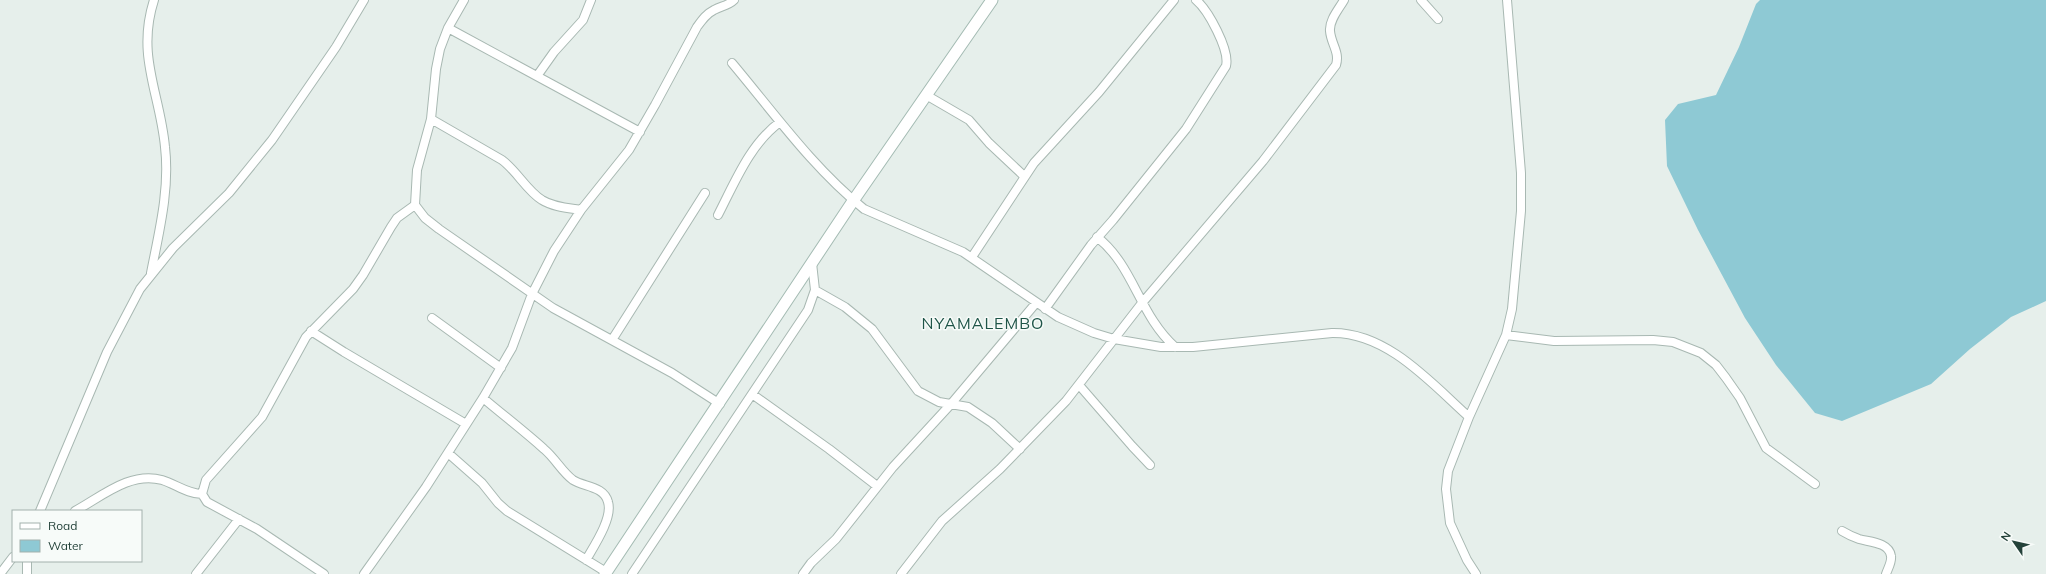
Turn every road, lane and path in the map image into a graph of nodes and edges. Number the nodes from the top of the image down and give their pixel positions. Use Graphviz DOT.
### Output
graph roads {
  1 [pos="154,0"];
  2 [pos="364,0"];
  3 [pos="464,0"];
  4 [pos="592,0"];
  5 [pos="734,0"];
  6 [pos="992,0"];
  7 [pos="1174,0"];
  8 [pos="1196,0"];
  9 [pos="1344,0"];
  10 [pos="1421,0"];
  11 [pos="1508,0"];
  12 [pos="1438,19"];
  13 [pos="448,28"];
  14 [pos="732,63"];
  15 [pos="537,76"];
  16 [pos="926,95"];
  17 [pos="432,119"];
  18 [pos="780,122"];
  19 [pos="640,132"];
  20 [pos="1024,176"];
  21 [pos="705,193"];
  22 [pos="853,201"];
  23 [pos="414,205"];
  24 [pos="581,210"];
  25 [pos="718,214"];
  26 [pos="1097,237"];
  27 [pos="972,257"];
  28 [pos="812,263"];
  29 [pos="151,274"];
  30 [pos="815,290"];
  31 [pos="532,294"];
  32 [pos="1036,303"];
  33 [pos="1142,303"];
  34 [pos="1045,309"];
  35 [pos="432,318"];
  36 [pos="311,331"];
  37 [pos="1506,335"];
  38 [pos="1114,339"];
  39 [pos="612,340"];
  40 [pos="1175,347"];
  41 [pos="501,368"];
  42 [pos="1079,385"];
  43 [pos="752,394"];
  44 [pos="483,398"];
  45 [pos="720,404"];
  46 [pos="951,404"];
  47 [pos="1469,418"];
  48 [pos="466,424"];
  49 [pos="1020,449"];
  50 [pos="448,453"];
  51 [pos="1150,465"];
  52 [pos="1815,484"];
  53 [pos="877,486"];
  54 [pos="202,494"];
  55 [pos="40,510"];
  56 [pos="77,510"];
  57 [pos="239,519"];
  58 [pos="1842,531"];
  59 [pos="12,558"];
  60 [pos="586,560"];
  61 [pos="27,562"];
  62 [pos="606,573"];
  63 [pos="0,574"];
  64 [pos="27,574"];
  65 [pos="196,574"];
  66 [pos="324,574"];
  67 [pos="364,574"];
  68 [pos="632,574"];
  69 [pos="803,574"];
  70 [pos="901,574"];
  71 [pos="1476,574"];
  72 [pos="1886,574"];
  1 -- 29 [label="street"];
  2 -- 29 [label="street"];
  3 -- 13 [label="street"];
  4 -- 15 [label="street"];
  5 -- 19 [label="street"];
  6 -- 16 [label="street"];
  7 -- 20 [label="street"];
  8 -- 26 [label="street"];
  9 -- 33 [label="street"];
  10 -- 12 [label="street"];
  11 -- 37 [label="street"];
  13 -- 15 [label="street"];
  13 -- 17 [label="street"];
  14 -- 18 [label="street"];
  15 -- 19 [label="street"];
  16 -- 20 [label="street"];
  16 -- 22 [label="street"];
  17 -- 23 [label="street"];
  17 -- 24 [label="street"];
  18 -- 22 [label="street"];
  18 -- 25 [label="street"];
  19 -- 24 [label="street"];
  20 -- 27 [label="street"];
  21 -- 39 [label="street"];
  22 -- 27 [label="street"];
  22 -- 28 [label="street"];
  23 -- 31 [label="street"];
  23 -- 36 [label="street"];
  24 -- 31 [label="street"];
  26 -- 33 [label="street"];
  26 -- 34 [label="street"];
  27 -- 32 [label="street"];
  28 -- 30 [label="street"];
  28 -- 45 [label="street"];
  29 -- 55 [label="street"];
  30 -- 43 [label="street"];
  30 -- 46 [label="street"];
  31 -- 39 [label="street"];
  31 -- 41 [label="street"];
  32 -- 34 [label="street"];
  32 -- 46 [label="street"];
  33 -- 38 [label="street"];
  33 -- 40 [label="street"];
  34 -- 38 [label="street"];
  35 -- 41 [label="street"];
  36 -- 48 [label="street"];
  36 -- 54 [label="street"];
  37 -- 47 [label="street"];
  37 -- 52 [label="street"];
  38 -- 40 [label="street"];
  38 -- 42 [label="street"];
  39 -- 45 [label="street"];
  40 -- 47 [label="street"];
  41 -- 44 [label="street"];
  42 -- 49 [label="street"];
  42 -- 51 [label="street"];
  43 -- 53 [label="street"];
  43 -- 68 [label="street"];
  44 -- 48 [label="street"];
  44 -- 60 [label="street"];
  45 -- 62 [label="street"];
  46 -- 49 [label="street"];
  46 -- 53 [label="street"];
  47 -- 71 [label="street"];
  48 -- 50 [label="street"];
  49 -- 70 [label="street"];
  50 -- 60 [label="street"];
  50 -- 67 [label="street"];
  53 -- 69 [label="street"];
  54 -- 56 [label="street"];
  54 -- 57 [label="street"];
  57 -- 65 [label="street"];
  57 -- 66 [label="street"];
  58 -- 72 [label="street"];
  59 -- 63 [label="street"];
  60 -- 62 [label="street"];
  61 -- 64 [label="street"];
}
